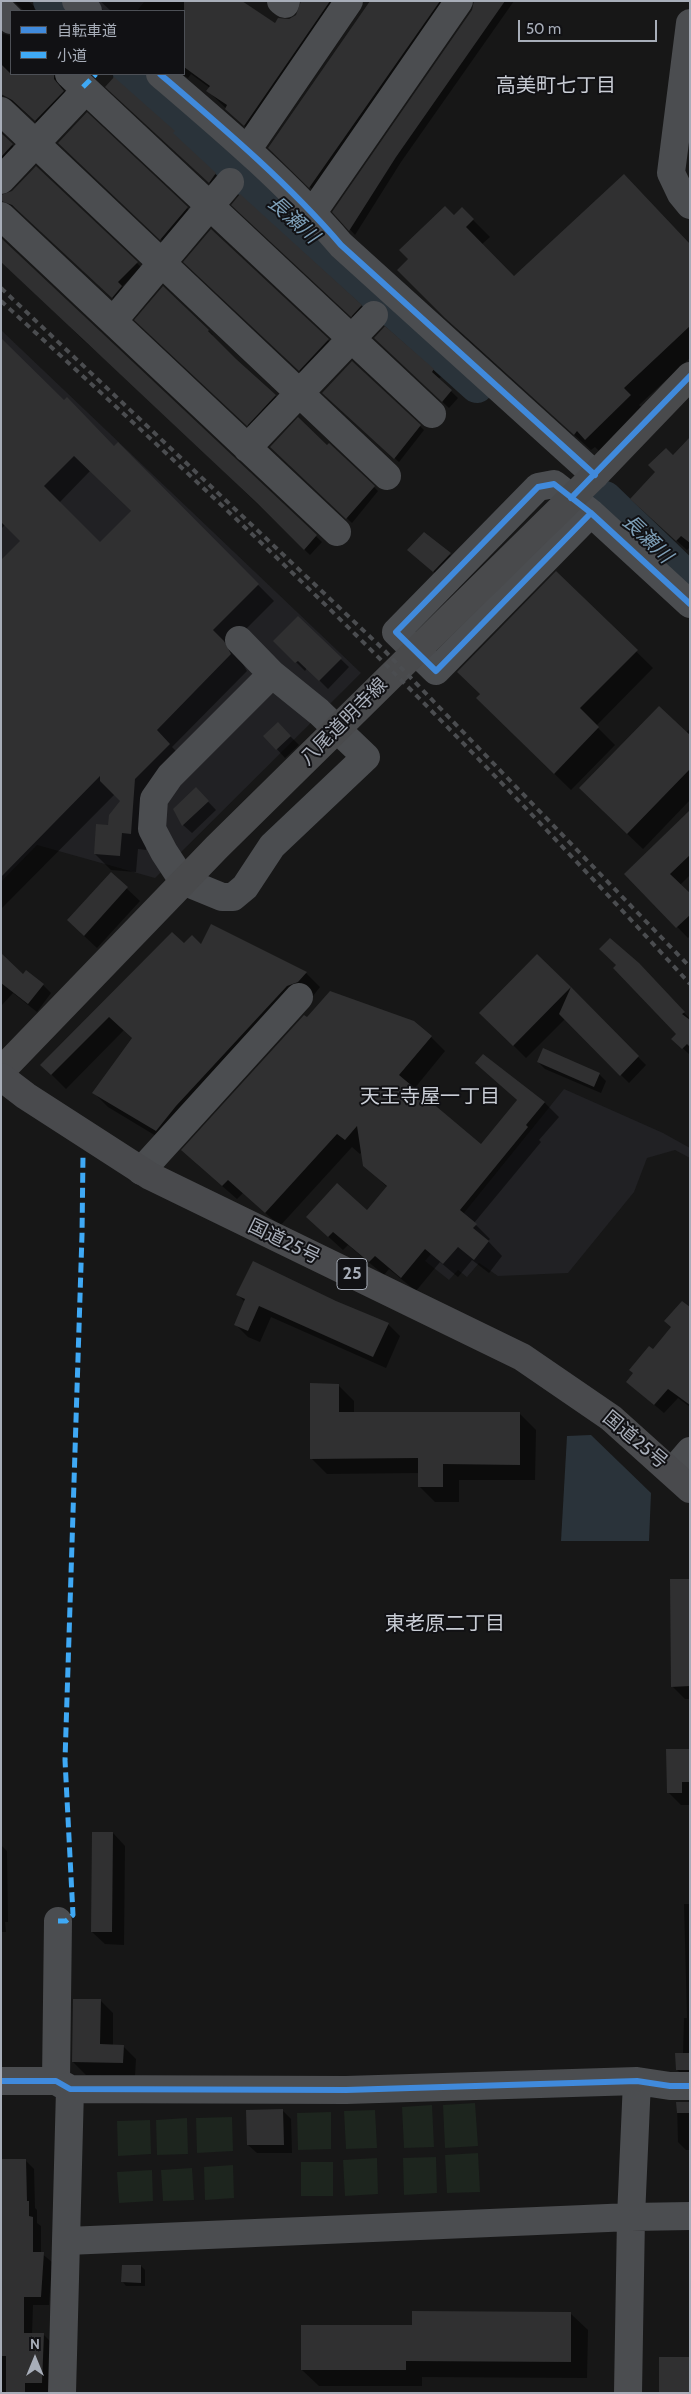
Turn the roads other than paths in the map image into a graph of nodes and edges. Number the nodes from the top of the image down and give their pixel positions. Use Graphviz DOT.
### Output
graph roads {
  1 [pos="76,1"];
  2 [pos="281,1"];
  3 [pos="286,1"];
  4 [pos="349,1"];
  5 [pos="459,1"];
  6 [pos="1,10"];
  7 [pos="87,10"];
  8 [pos="10,19"];
  9 [pos="690,23"];
  10 [pos="161,75"];
  11 [pos="77,82"];
  12 [pos="1,111"];
  13 [pos="36,144"];
  14 [pos="247,150"];
  15 [pos="1,180"];
  16 [pos="230,182"];
  17 [pos="690,205"];
  18 [pos="209,206"];
  19 [pos="313,212"];
  20 [pos="1,216"];
  21 [pos="162,263"];
  22 [pos="374,315"];
  23 [pos="113,321"];
  24 [pos="352,339"];
  25 [pos="690,376"];
  26 [pos="300,394"];
  27 [pos="432,414"];
  28 [pos="247,448"];
  29 [pos="594,475"];
  30 [pos="387,476"];
  31 [pos="581,506"];
  32 [pos="337,532"];
  33 [pos="690,604"];
  34 [pos="239,640"];
  35 [pos="272,674"];
  36 [pos="183,881"];
  37 [pos="298,997"];
  38 [pos="1,1071"];
  39 [pos="1,1077"];
  40 [pos="141,1171"];
  41 [pos="690,1451"];
  42 [pos="681,1480"];
  43 [pos="58,1921"];
  44 [pos="1,2081"];
  45 [pos="636,2081"];
  46 [pos="63,2085"];
  47 [pos="690,2086"];
  48 [pos="690,2216"];
  49 [pos="631,2217"];
  50 [pos="67,2241"];
  51 [pos="62,2393"];
  52 [pos="628,2393"];
  1 -- 7 [label="street"];
  2 -- 3 [label="street"];
  4 -- 14 [label="street"];
  5 -- 19 [label="street"];
  6 -- 8 [label="street"];
  9 -- 17 [label="street"];
  10 -- 14 [label="street"];
  11 -- 13 [label="street"];
  11 -- 18 [label="street"];
  12 -- 13 [label="street"];
  13 -- 15 [label="street"];
  13 -- 21 [label="street"];
  14 -- 19 [label="street"];
  16 -- 18 [label="street"];
  18 -- 21 [label="street"];
  18 -- 24 [label="street"];
  19 -- 29 [label="street"];
  20 -- 23 [label="street"];
  21 -- 23 [label="street"];
  21 -- 26 [label="street"];
  22 -- 24 [label="street"];
  23 -- 28 [label="street"];
  24 -- 26 [label="street"];
  24 -- 27 [label="street"];
  25 -- 29 [label="main road, 八尾道明寺線"];
  26 -- 28 [label="street"];
  26 -- 30 [label="street"];
  28 -- 32 [label="street"];
  29 -- 31 [label="main road, 八尾道明寺線"];
  31 -- 31 [label="street"];
  31 -- 33 [label="street"];
  31 -- 36 [label="main road, 八尾道明寺線"];
  34 -- 35 [label="street"];
  35 -- 36 [label="street"];
  35 -- 36 [label="street"];
  36 -- 38 [label="main road, 八尾道明寺線"];
  37 -- 40 [label="street"];
  39 -- 40 [label="highway, 国道25号 / 25"];
  40 -- 42 [label="highway, 国道25号 / 25"];
  41 -- 42 [label="street"];
  43 -- 46 [label="street"];
  44 -- 46 [label="street"];
  45 -- 46 [label="street"];
  45 -- 47 [label="street"];
  45 -- 49 [label="street"];
  46 -- 50 [label="street"];
  48 -- 49 [label="street"];
  49 -- 50 [label="street"];
  49 -- 52 [label="street"];
  50 -- 51 [label="street"];
}
